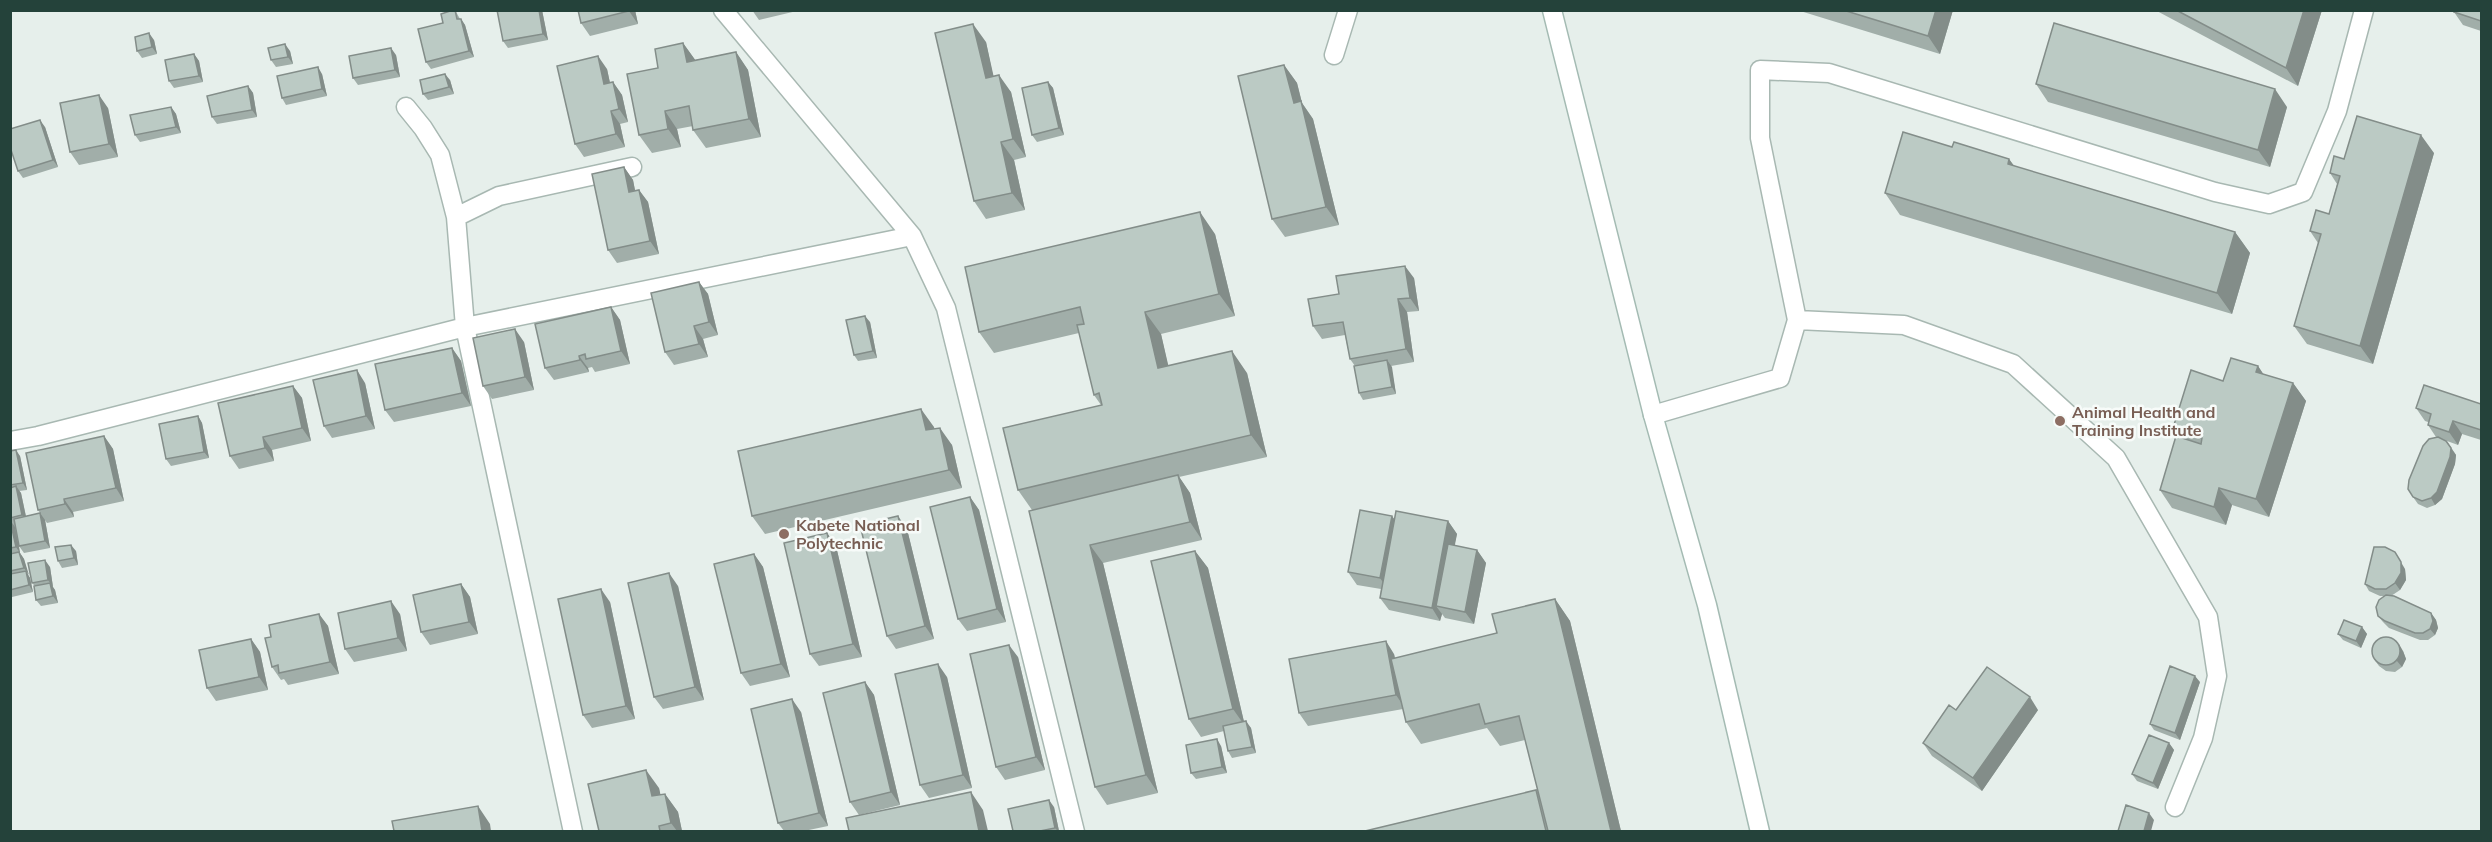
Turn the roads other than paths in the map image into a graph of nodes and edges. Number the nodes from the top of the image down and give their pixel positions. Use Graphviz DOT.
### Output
graph roads {
  1 [pos="723,10"];
  2 [pos="1348,10"];
  3 [pos="1552,10"];
  4 [pos="2364,10"];
  5 [pos="1334,56"];
  6 [pos="406,106"];
  7 [pos="632,167"];
  8 [pos="456,217"];
  9 [pos="912,236"];
  10 [pos="1797,320"];
  11 [pos="465,327"];
  12 [pos="1653,416"];
  13 [pos="10,441"];
  14 [pos="2175,807"];
  15 [pos="573,831"];
  16 [pos="1075,831"];
  17 [pos="1760,831"];
  1 -- 9 [label="street"];
  2 -- 5 [label="street"];
  3 -- 12 [label="street"];
  4 -- 10 [label="street"];
  6 -- 8 [label="street"];
  7 -- 8 [label="street"];
  8 -- 11 [label="street"];
  9 -- 11 [label="street"];
  9 -- 16 [label="street"];
  10 -- 12 [label="street"];
  10 -- 14 [label="street"];
  11 -- 13 [label="street"];
  11 -- 15 [label="street"];
  12 -- 17 [label="street"];
}
